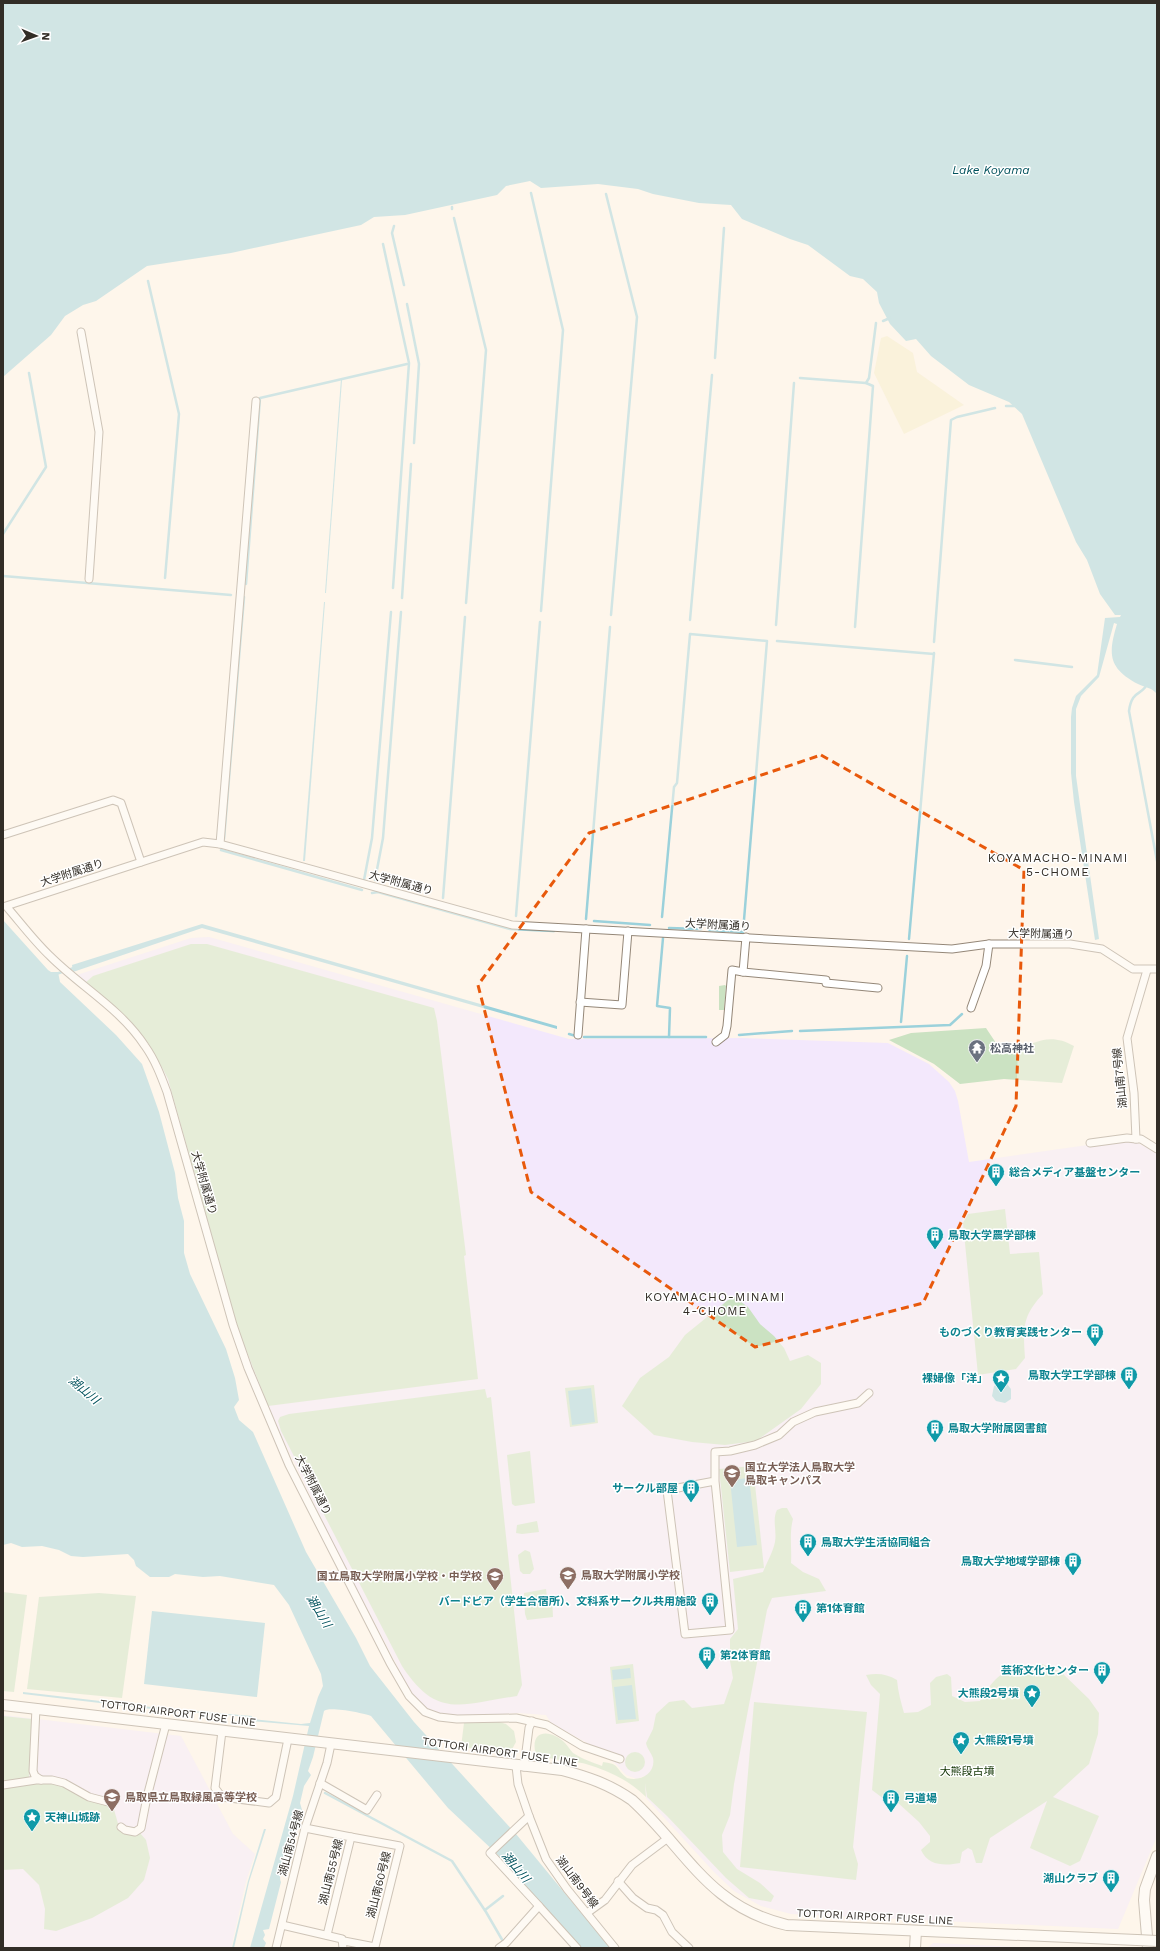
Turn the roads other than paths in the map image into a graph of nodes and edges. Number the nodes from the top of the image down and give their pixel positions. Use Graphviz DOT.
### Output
graph roads {
  1 [pos="81,332"];
  2 [pos="256,401"];
  3 [pos="89,579"];
  4 [pos="3,835"];
  5 [pos="220,844"];
  6 [pos="141,862"];
  7 [pos="586,929"];
  8 [pos="628,931"];
  9 [pos="746,937"];
  10 [pos="989,944"];
  11 [pos="1157,969"];
  12 [pos="1147,970"];
  13 [pos="743,972"];
  14 [pos="878,988"];
  15 [pos="580,1002"];
  16 [pos="971,1008"];
  17 [pos="578,1035"];
  18 [pos="716,1042"];
  19 [pos="1136,1139"];
  20 [pos="1090,1143"];
  21 [pos="1157,1149"];
  22 [pos="869,1393"];
  23 [pos="715,1481"];
  24 [pos="3,1705"];
  25 [pos="36,1708"];
  26 [pos="532,1721"];
  27 [pos="166,1724"];
  28 [pos="222,1731"];
  29 [pos="292,1739"];
  30 [pos="329,1744"];
  31 [pos="620,1759"];
  32 [pos="520,1766"];
  33 [pos="42,1780"];
  34 [pos="320,1783"];
  35 [pos="3,1785"];
  36 [pos="377,1795"];
  37 [pos="112,1803"];
  38 [pos="529,1816"];
  39 [pos="121,1827"];
  40 [pos="305,1828"];
  41 [pos="351,1837"];
  42 [pos="668,1838"];
  43 [pos="1157,1856"];
  44 [pos="618,1881"];
  45 [pos="539,1906"];
  46 [pos="587,1913"];
  47 [pos="282,1925"];
  48 [pos="916,1931"];
  49 [pos="327,1935"];
  50 [pos="1068,1937"];
  51 [pos="1157,1941"];
  52 [pos="343,1945"];
  53 [pos="276,1948"];
  54 [pos="378,1948"];
  55 [pos="499,1948"];
  56 [pos="577,1948"];
  57 [pos="615,1948"];
  58 [pos="689,1948"];
  59 [pos="915,1948"];
  60 [pos="1069,1948"];
  61 [pos="1148,1948"];
  1 -- 3 [label="street"];
  2 -- 5 [label="street"];
  4 -- 6 [label="street"];
  5 -- 6 [label="street, 大学附属通り"];
  5 -- 7 [label="street, 大学附属通り"];
  6 -- 26 [label="street, 大学附属通り"];
  7 -- 8 [label="street, 大学附属通り"];
  7 -- 15 [label="street"];
  8 -- 9 [label="street, 大学附属通り"];
  8 -- 15 [label="street"];
  9 -- 10 [label="street, 大学附属通り"];
  9 -- 13 [label="street"];
  10 -- 12 [label="street, 大学附属通り"];
  10 -- 16 [label="street"];
  11 -- 12 [label="street, 大学附属通り"];
  12 -- 19 [label="street, 湖山南7号線"];
  13 -- 14 [label="street"];
  13 -- 18 [label="street"];
  15 -- 17 [label="street"];
  19 -- 20 [label="street"];
  19 -- 21 [label="street"];
  22 -- 23 [label="street"];
  23 -- 23 [label="street"];
  24 -- 25 [label="main road, TOTTORI AIRPORT FUSE LINE"];
  25 -- 27 [label="main road, TOTTORI AIRPORT FUSE LINE"];
  25 -- 33 [label="street"];
  26 -- 31 [label="street, 大学附属通り"];
  26 -- 32 [label="street, 湖山南9号線"];
  27 -- 28 [label="main road, TOTTORI AIRPORT FUSE LINE"];
  27 -- 39 [label="street"];
  28 -- 29 [label="main road, TOTTORI AIRPORT FUSE LINE"];
  28 -- 29 [label="street"];
  29 -- 30 [label="main road, TOTTORI AIRPORT FUSE LINE"];
  30 -- 32 [label="main road, TOTTORI AIRPORT FUSE LINE"];
  30 -- 34 [label="street, 湖山南54号線"];
  32 -- 38 [label="street, 湖山南9号線"];
  32 -- 42 [label="main road, TOTTORI AIRPORT FUSE LINE"];
  33 -- 35 [label="street"];
  33 -- 37 [label="street"];
  34 -- 36 [label="street"];
  34 -- 40 [label="street, 湖山南54号線"];
  38 -- 45 [label="street"];
  38 -- 46 [label="street, 湖山南9号線"];
  40 -- 41 [label="street, 湖山南55号線"];
  40 -- 47 [label="street, 湖山南54号線"];
  41 -- 49 [label="street, 湖山南55号線"];
  41 -- 54 [label="street, 湖山南60号線"];
  42 -- 44 [label="street"];
  42 -- 48 [label="main road, TOTTORI AIRPORT FUSE LINE"];
  43 -- 61 [label="main road"];
  44 -- 46 [label="street"];
  44 -- 58 [label="street"];
  45 -- 55 [label="street"];
  45 -- 56 [label="street"];
  46 -- 57 [label="street, 湖山南9号線"];
  47 -- 49 [label="street, 湖山南60号線"];
  47 -- 53 [label="street, 湖山南54号線"];
  48 -- 50 [label="main road, TOTTORI AIRPORT FUSE LINE"];
  48 -- 59 [label="main road"];
  49 -- 52 [label="street, 湖山南60号線"];
  50 -- 51 [label="main road, TOTTORI AIRPORT FUSE LINE, bridge"];
  50 -- 60 [label="main road"];
  52 -- 54 [label="street, 湖山南60号線"];
}
